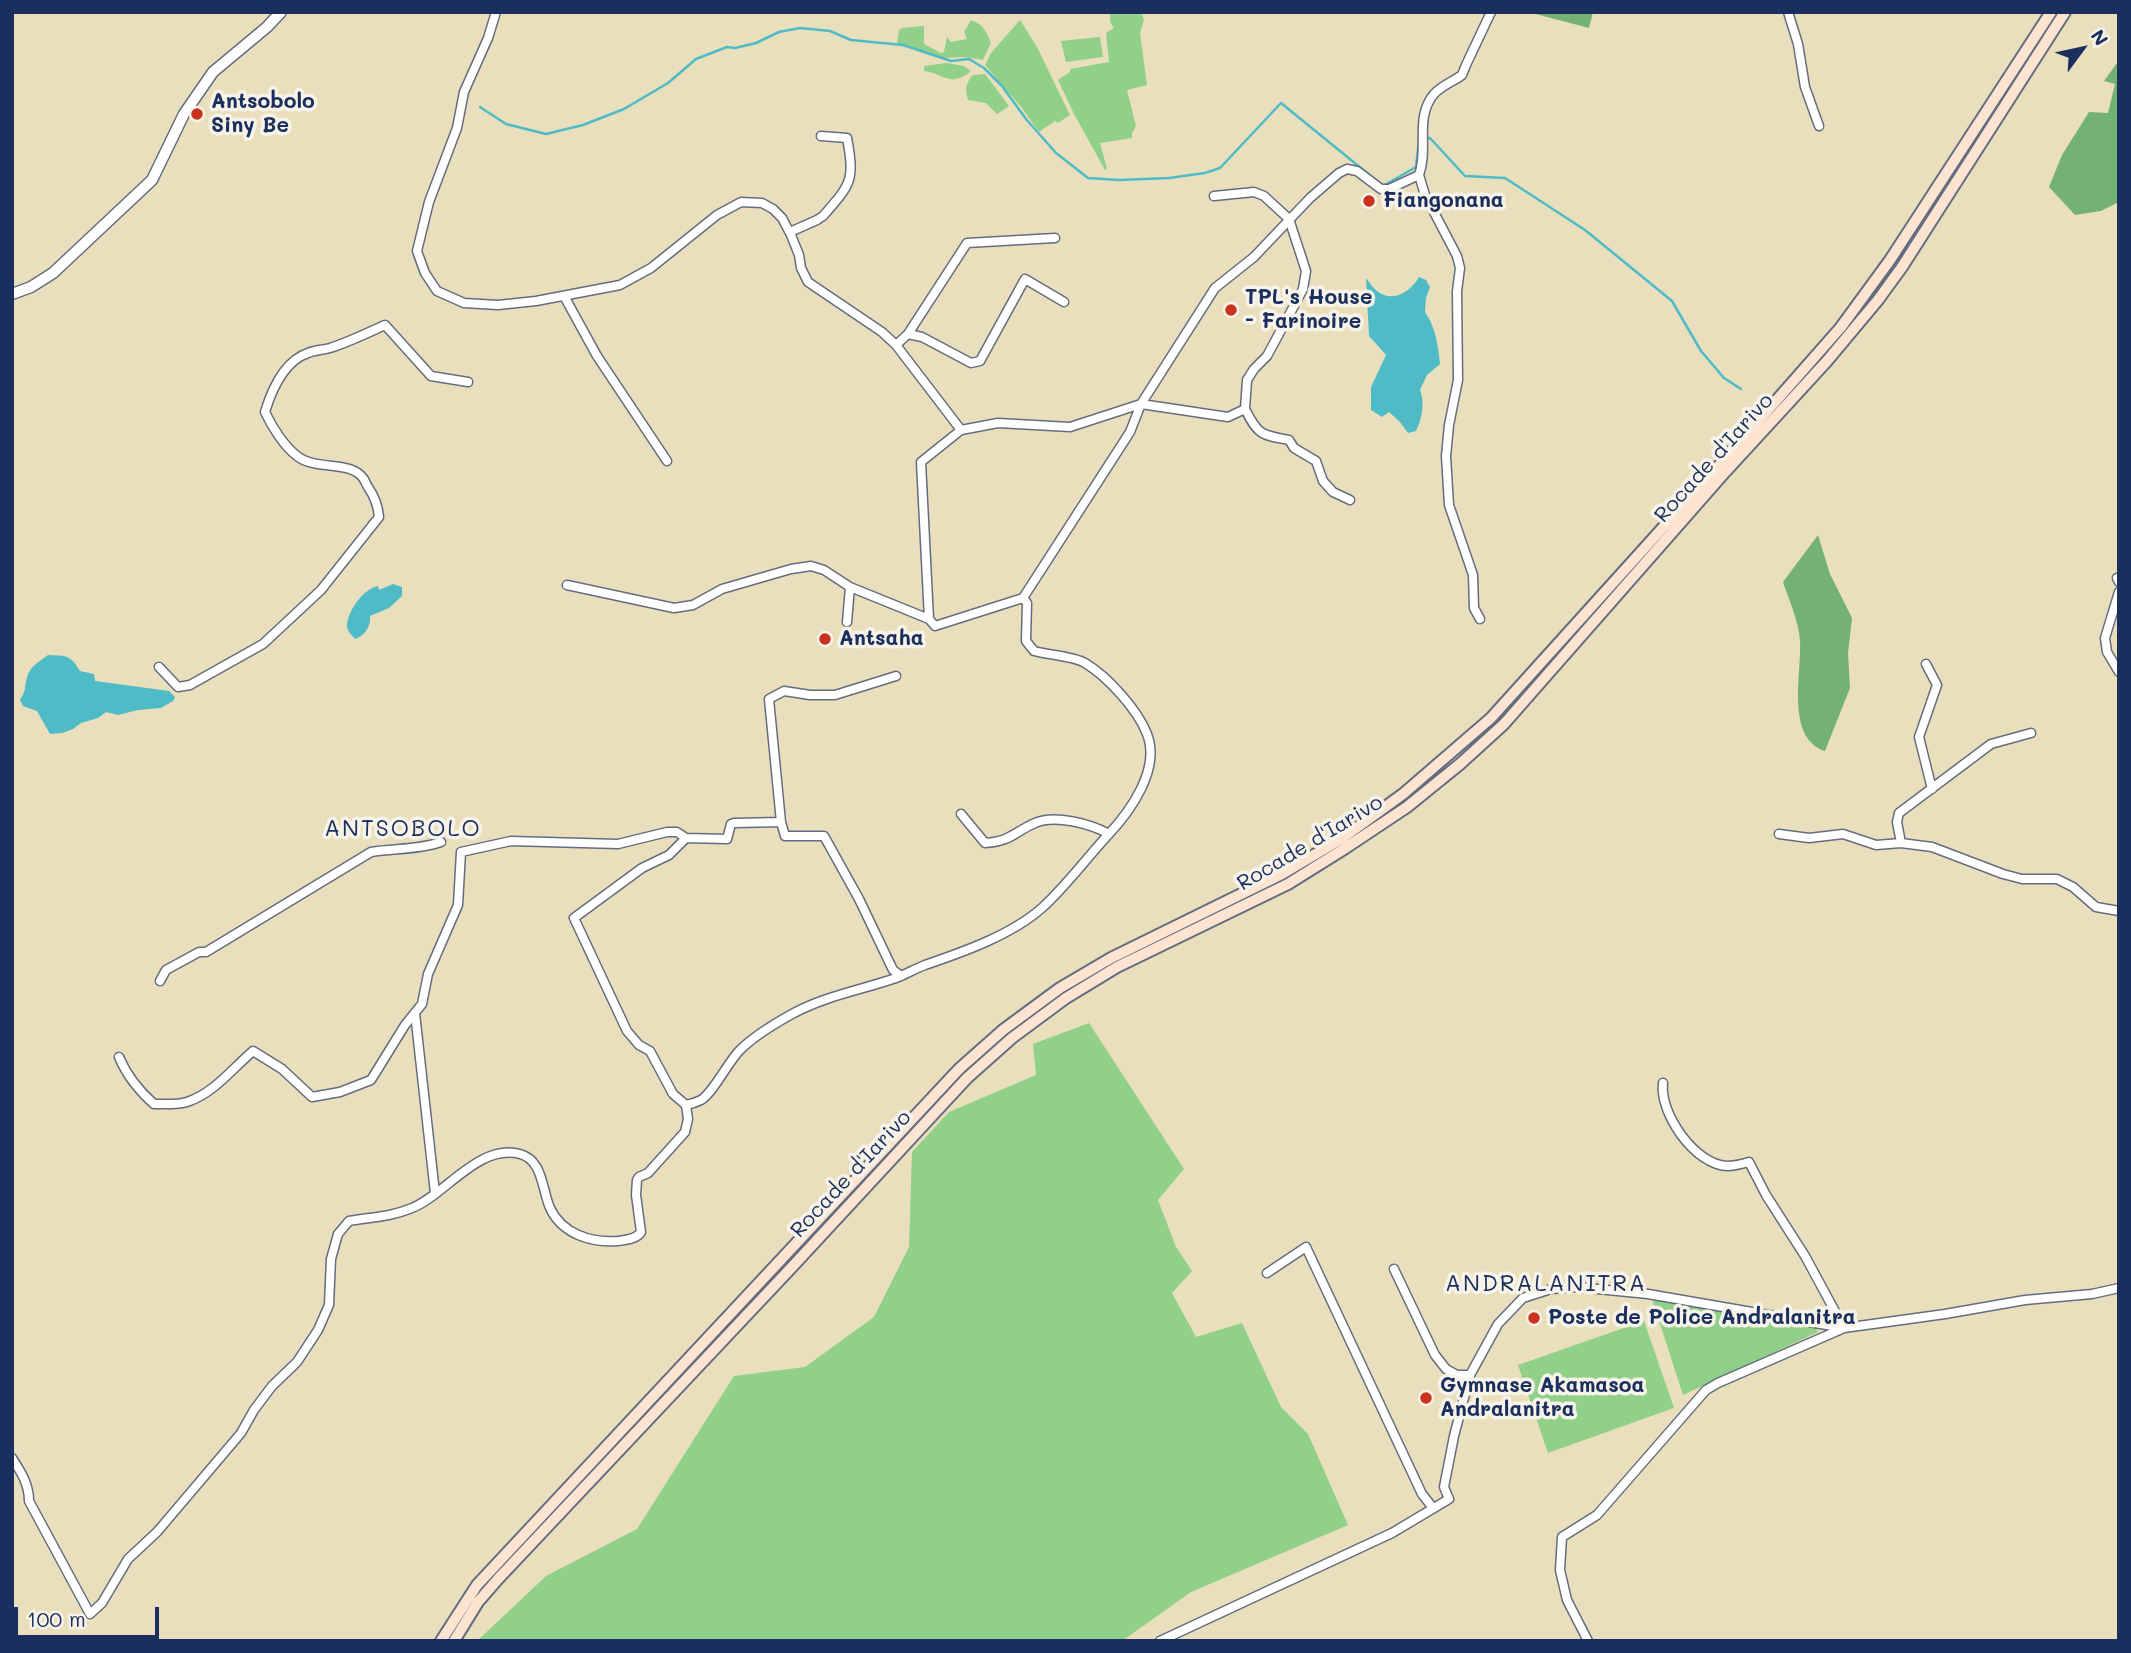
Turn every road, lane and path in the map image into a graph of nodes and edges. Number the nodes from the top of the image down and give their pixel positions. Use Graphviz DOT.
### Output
graph roads {
  1 [pos="281,12"];
  2 [pos="496,12"];
  3 [pos="1491,12"];
  4 [pos="1788,12"];
  5 [pos="2051,12"];
  6 [pos="2065,12"];
  7 [pos="1819,126"];
  8 [pos="821,136"];
  9 [pos="1419,175"];
  10 [pos="1214,196"];
  11 [pos="1289,219"];
  12 [pos="789,232"];
  13 [pos="1055,238"];
  14 [pos="12,294"];
  15 [pos="564,296"];
  16 [pos="1064,302"];
  17 [pos="908,334"];
  18 [pos="895,345"];
  19 [pos="468,382"];
  20 [pos="1141,404"];
  21 [pos="1245,409"];
  22 [pos="961,430"];
  23 [pos="667,461"];
  24 [pos="1350,500"];
  25 [pos="567,585"];
  26 [pos="850,587"];
  27 [pos="2119,592"];
  28 [pos="1023,598"];
  29 [pos="929,619"];
  30 [pos="1480,619"];
  31 [pos="847,622"];
  32 [pos="1926,664"];
  33 [pos="159,667"];
  34 [pos="2119,672"];
  35 [pos="896,676"];
  36 [pos="2031,733"];
  37 [pos="1932,789"];
  38 [pos="961,814"];
  39 [pos="781,822"];
  40 [pos="1109,834"];
  41 [pos="1779,834"];
  42 [pos="686,838"];
  43 [pos="442,842"];
  44 [pos="1901,843"];
  45 [pos="2119,911"];
  46 [pos="901,976"];
  47 [pos="160,981"];
  48 [pos="415,1013"];
  49 [pos="119,1057"];
  50 [pos="1663,1083"];
  51 [pos="686,1105"];
  52 [pos="435,1193"];
  53 [pos="1394,1269"];
  54 [pos="1266,1273"];
  55 [pos="2119,1288"];
  56 [pos="1844,1328"];
  57 [pos="1470,1375"];
  58 [pos="12,1458"];
  59 [pos="1433,1508"];
  60 [pos="442,1641"];
  61 [pos="454,1641"];
  62 [pos="1160,1641"];
  63 [pos="1588,1641"];
  1 -- 14 [label="street"];
  2 -- 15 [label="street"];
  3 -- 9 [label="street"];
  4 -- 7 [label="street"];
  5 -- 60 [label="main road, Rocade d'Iarivo"];
  6 -- 61 [label="main road, Rocade d'Iarivo"];
  8 -- 12 [label="street"];
  9 -- 11 [label="street"];
  9 -- 30 [label="street"];
  10 -- 11 [label="street"];
  11 -- 20 [label="street"];
  11 -- 21 [label="street"];
  12 -- 15 [label="street"];
  12 -- 18 [label="street"];
  13 -- 17 [label="street"];
  15 -- 23 [label="street"];
  16 -- 17 [label="street"];
  17 -- 18 [label="street"];
  18 -- 22 [label="street"];
  19 -- 33 [label="street"];
  20 -- 21 [label="street"];
  20 -- 22 [label="street"];
  20 -- 28 [label="street"];
  21 -- 24 [label="street"];
  22 -- 29 [label="street"];
  25 -- 26 [label="street"];
  26 -- 29 [label="street"];
  26 -- 31 [label="street"];
  27 -- 34 [label="street"];
  28 -- 29 [label="street"];
  28 -- 40 [label="street"];
  32 -- 37 [label="street"];
  35 -- 39 [label="street"];
  36 -- 37 [label="street"];
  37 -- 44 [label="street"];
  38 -- 40 [label="street"];
  39 -- 42 [label="street"];
  39 -- 46 [label="street"];
  40 -- 46 [label="street"];
  41 -- 44 [label="street"];
  42 -- 48 [label="street"];
  42 -- 51 [label="street"];
  43 -- 47 [label="street"];
  44 -- 45 [label="street"];
  46 -- 51 [label="street"];
  48 -- 49 [label="street"];
  48 -- 52 [label="street"];
  50 -- 56 [label="street"];
  51 -- 52 [label="street"];
  52 -- 58 [label="street"];
  53 -- 57 [label="street"];
  54 -- 59 [label="street"];
  55 -- 56 [label="street"];
  56 -- 57 [label="street"];
  56 -- 63 [label="street"];
  57 -- 59 [label="street"];
  59 -- 62 [label="street"];
}
